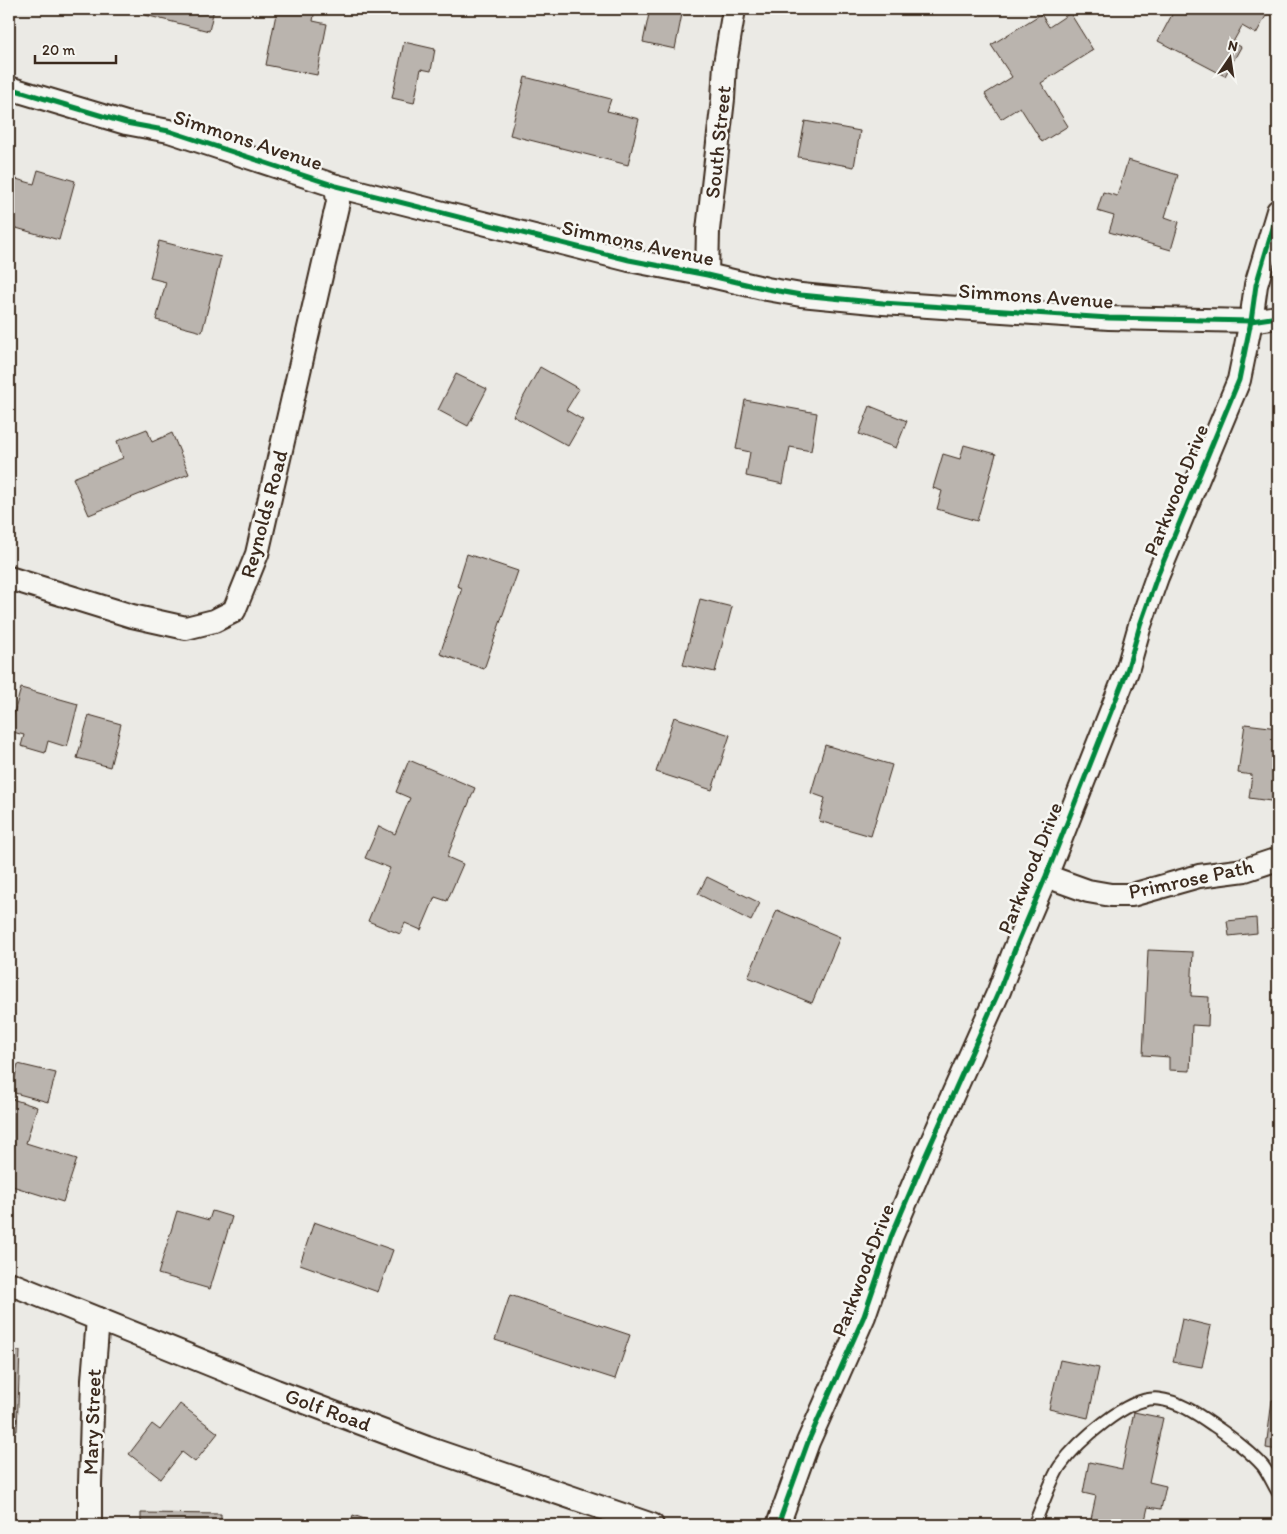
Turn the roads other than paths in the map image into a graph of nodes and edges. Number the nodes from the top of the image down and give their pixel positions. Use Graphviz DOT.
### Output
graph roads {
  1 [pos="734,9"];
  2 [pos="9,88"];
  3 [pos="336,186"];
  4 [pos="1278,211"];
  5 [pos="707,275"];
  6 [pos="1278,317"];
  7 [pos="1251,321"];
  8 [pos="9,578"];
  9 [pos="1278,859"];
  10 [pos="1046,876"];
  11 [pos="9,1283"];
  12 [pos="98,1319"];
  13 [pos="1278,1492"];
  14 [pos="90,1525"];
  15 [pos="652,1525"];
  16 [pos="778,1525"];
  17 [pos="1034,1525"];
  1 -- 5 [label="street, South Street"];
  2 -- 3 [label="street, Simmons Avenue"];
  3 -- 5 [label="street, Simmons Avenue"];
  3 -- 8 [label="street, Reynolds Road"];
  4 -- 7 [label="street, Parkwood Drive"];
  5 -- 7 [label="street, Simmons Avenue"];
  6 -- 7 [label="street, Simmons Avenue"];
  7 -- 10 [label="street, Parkwood Drive"];
  9 -- 10 [label="street, Primrose Path"];
  10 -- 16 [label="street, Parkwood Drive"];
  11 -- 12 [label="street, Golf Road"];
  12 -- 14 [label="street, Mary Street"];
  12 -- 15 [label="street, Golf Road"];
  13 -- 17 [label="lane"];
}
